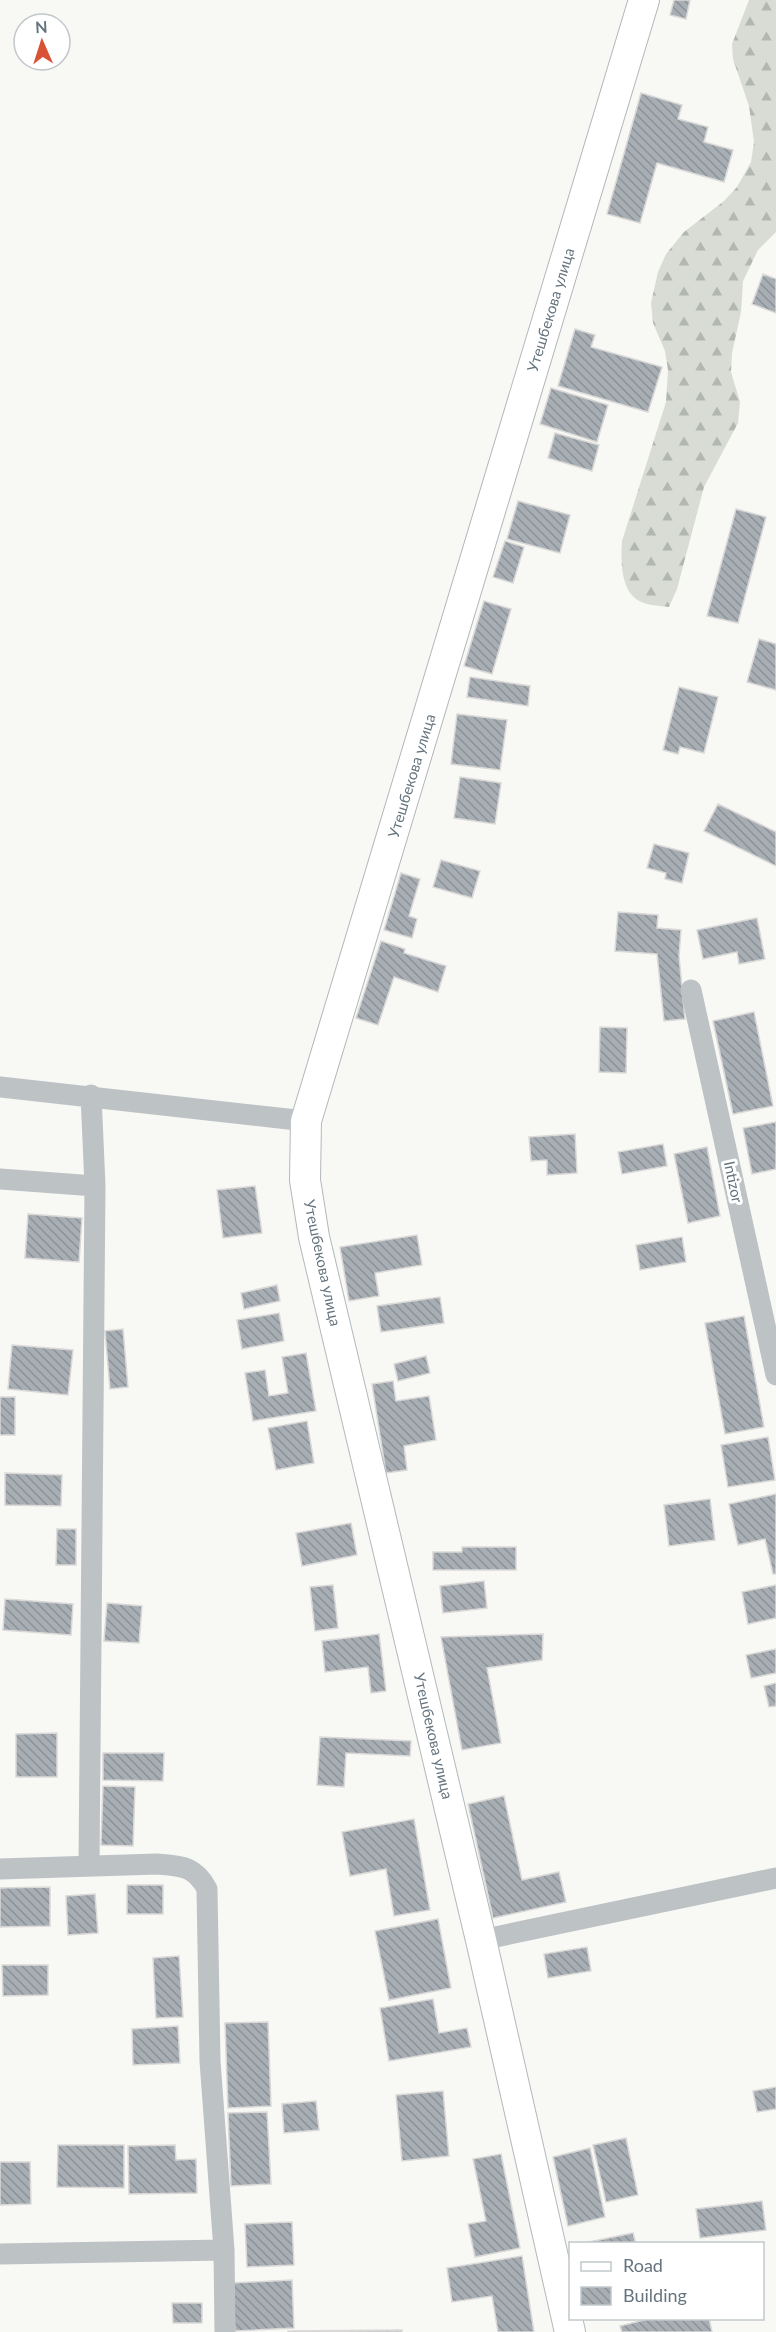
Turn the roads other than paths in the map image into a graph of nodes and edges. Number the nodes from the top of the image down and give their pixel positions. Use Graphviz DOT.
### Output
graph roads {
  1 [pos="644,0"];
  2 [pos="691,990"];
  3 [pos="0,1087"];
  4 [pos="91,1095"];
  5 [pos="306,1121"];
  6 [pos="0,1179"];
  7 [pos="95,1186"];
  8 [pos="776,1375"];
  9 [pos="89,1866"];
  10 [pos="0,1869"];
  11 [pos="776,1878"];
  12 [pos="481,1940"];
  13 [pos="224,2250"];
  14 [pos="0,2254"];
  15 [pos="225,2332"];
  16 [pos="570,2332"];
  1 -- 5 [label="main road, Утешбекова улица"];
  2 -- 8 [label="street, Intizor"];
  3 -- 4 [label="street"];
  4 -- 5 [label="street"];
  4 -- 7 [label="street"];
  5 -- 12 [label="main road, Утешбекова улица"];
  6 -- 7 [label="street"];
  7 -- 9 [label="street"];
  9 -- 10 [label="street"];
  9 -- 13 [label="street"];
  11 -- 12 [label="street"];
  12 -- 16 [label="main road, Утешбекова улица"];
  13 -- 14 [label="street"];
  13 -- 15 [label="street"];
}
